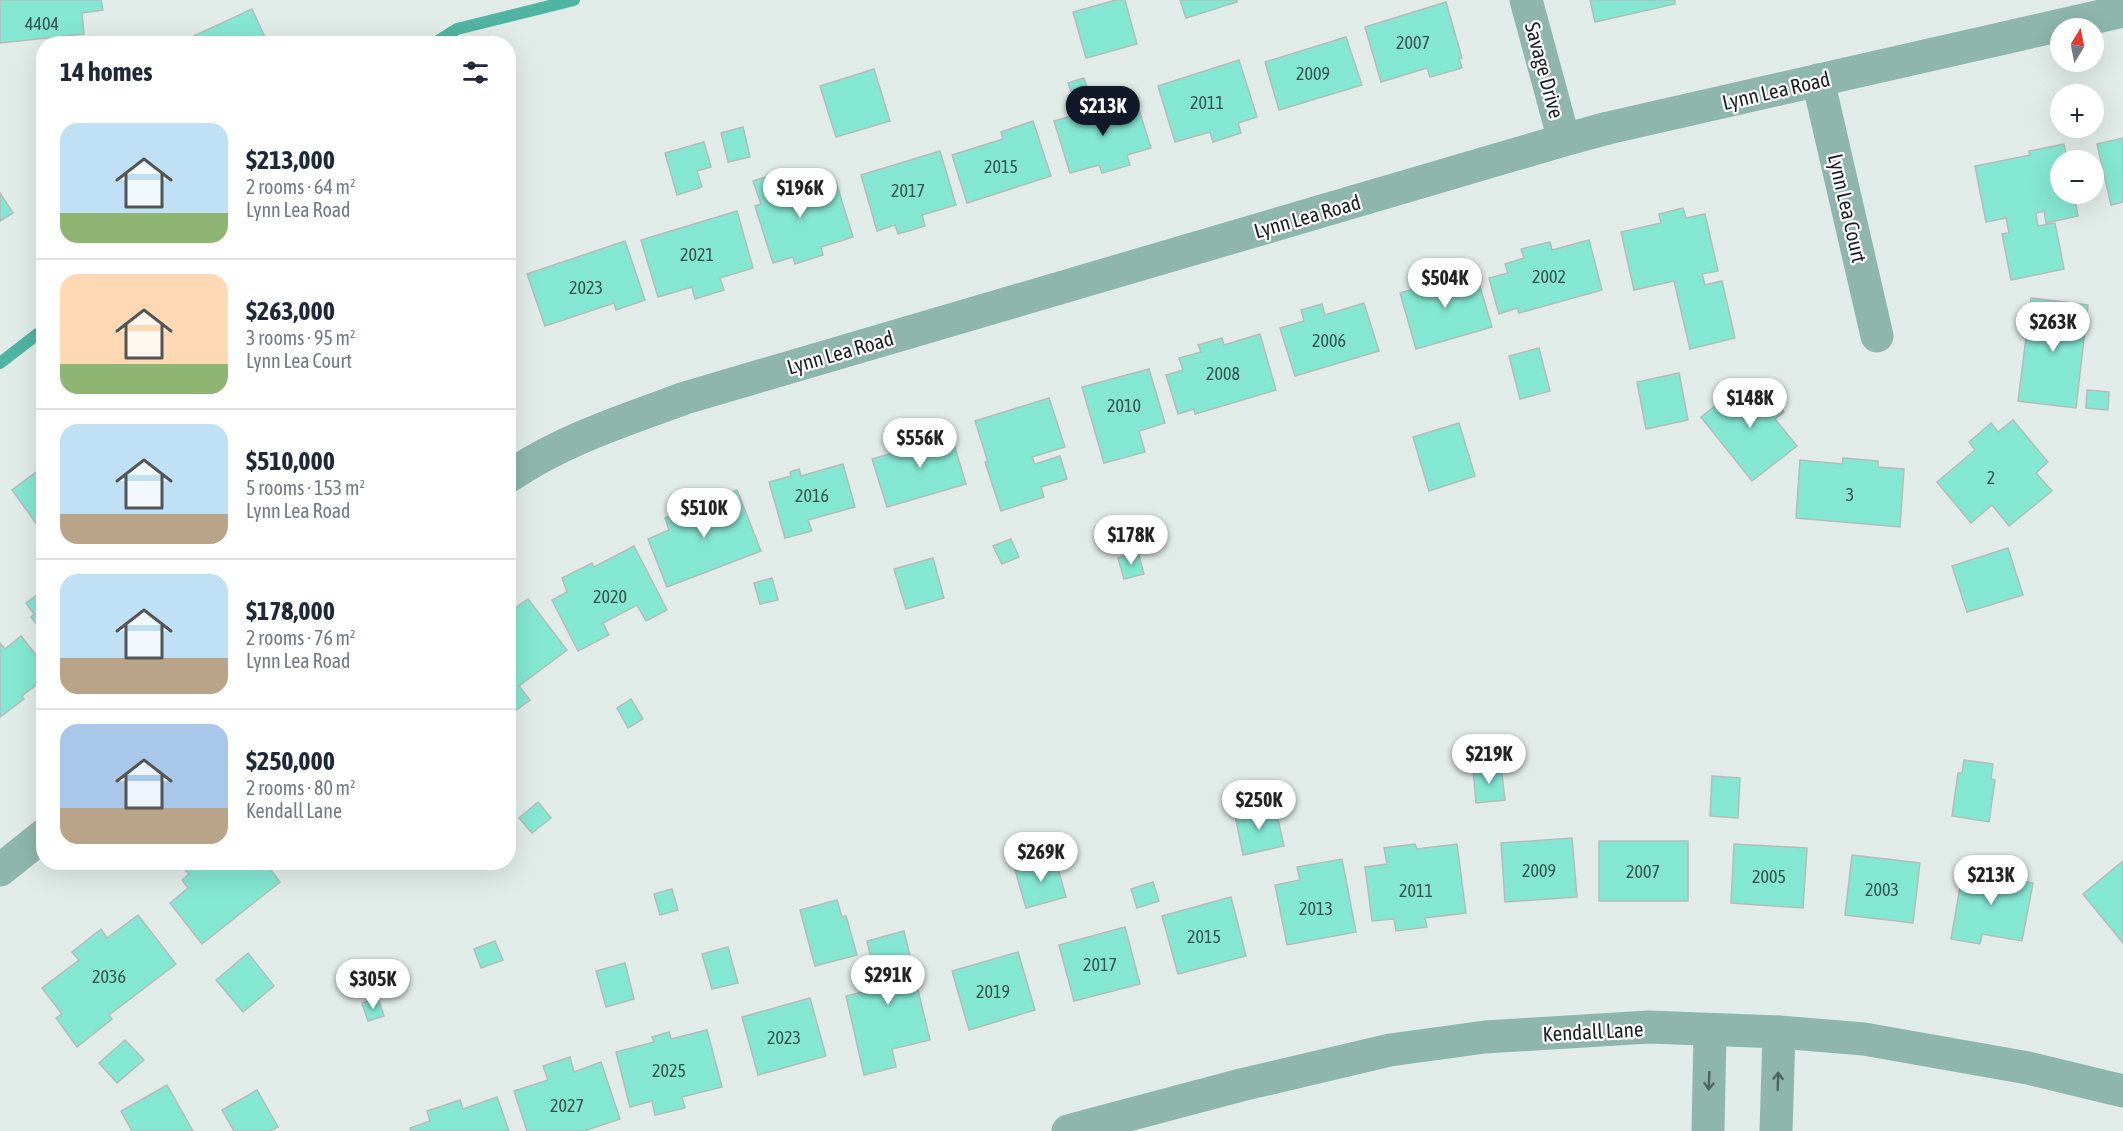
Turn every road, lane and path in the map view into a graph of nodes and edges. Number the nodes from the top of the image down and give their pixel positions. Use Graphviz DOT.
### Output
graph roads {
  1 [pos="1526,0"];
  2 [pos="2123,10"];
  3 [pos="1818,80"];
  4 [pos="1564,140"];
  5 [pos="1877,336"];
  6 [pos="516,472"];
  7 [pos="36,841"];
  8 [pos="0,870"];
  9 [pos="1710,1030"];
  10 [pos="1779,1032"];
  11 [pos="2123,1090"];
  12 [pos="1068,1131"];
  13 [pos="1708,1131"];
  14 [pos="1776,1131"];
  1 -- 4 [label="street, Savage Drive"];
  2 -- 3 [label="street, Lynn Lea Road"];
  3 -- 4 [label="street, Lynn Lea Road"];
  3 -- 5 [label="street, Lynn Lea Court"];
  4 -- 6 [label="street, Lynn Lea Road"];
  7 -- 8 [label="street"];
  9 -- 10 [label="street, Kendall Lane"];
  9 -- 12 [label="street, Kendall Lane"];
  9 -- 13 [label="street, one-way"];
  10 -- 11 [label="street, Kendall Lane"];
  14 -- 10 [label="street, one-way"];
}
